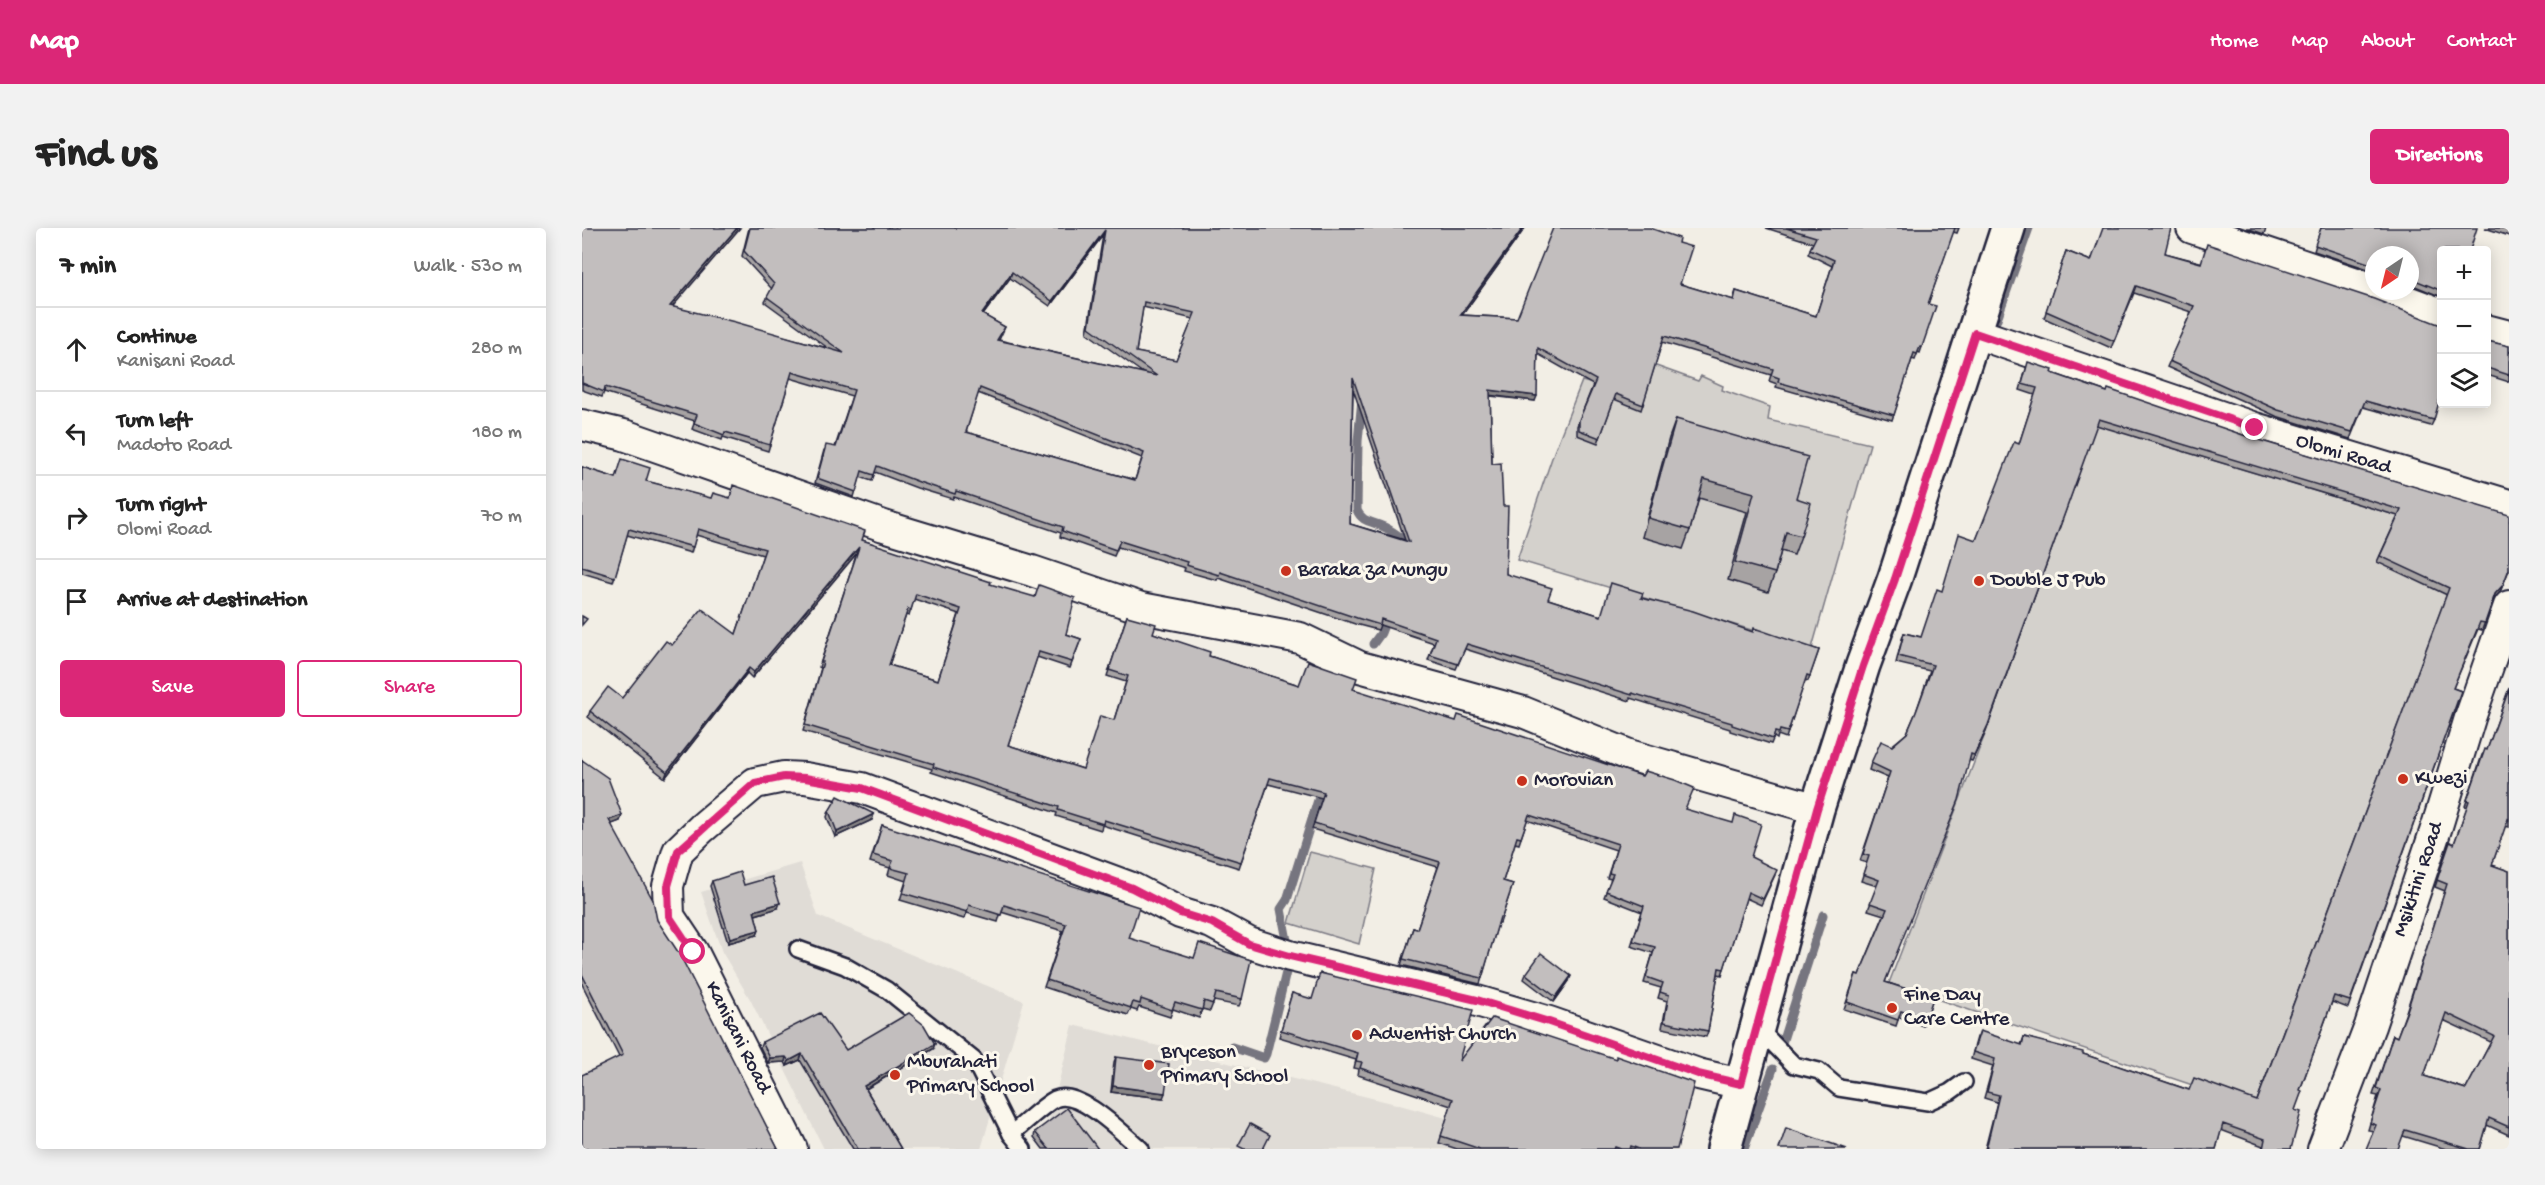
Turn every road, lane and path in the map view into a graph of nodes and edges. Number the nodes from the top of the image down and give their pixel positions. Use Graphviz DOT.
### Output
graph roads {
  1 [pos="2007,228"];
  2 [pos="2192,228"];
  3 [pos="2365,286"];
  4 [pos="2404,300"];
  5 [pos="2437,312"];
  6 [pos="2491,331"];
  7 [pos="1975,333"];
  8 [pos="2509,336"];
  9 [pos="582,425"];
  10 [pos="2509,505"];
  11 [pos="2509,606"];
  12 [pos="1817,809"];
  13 [pos="798,949"];
  14 [pos="1757,1027"];
  15 [pos="1964,1082"];
  16 [pos="1741,1084"];
  17 [pos="1011,1134"];
  18 [pos="792,1149"];
  19 [pos="1023,1149"];
  20 [pos="1141,1149"];
  21 [pos="1724,1149"];
  22 [pos="2323,1149"];
  1 -- 7 [label="main road"];
  2 -- 3 [label="street"];
  4 -- 5 [label="street"];
  6 -- 8 [label="street"];
  7 -- 10 [label="street, Olomi Road"];
  7 -- 12 [label="main road"];
  9 -- 12 [label="street"];
  11 -- 22 [label="street, Msikitini Road"];
  12 -- 14 [label="main road"];
  13 -- 17 [label="lane"];
  14 -- 15 [label="lane"];
  14 -- 16 [label="main road"];
  16 -- 18 [label="street, Kanisani Road"];
  16 -- 21 [label="main road"];
  17 -- 19 [label="lane"];
  17 -- 20 [label="lane"];
}
